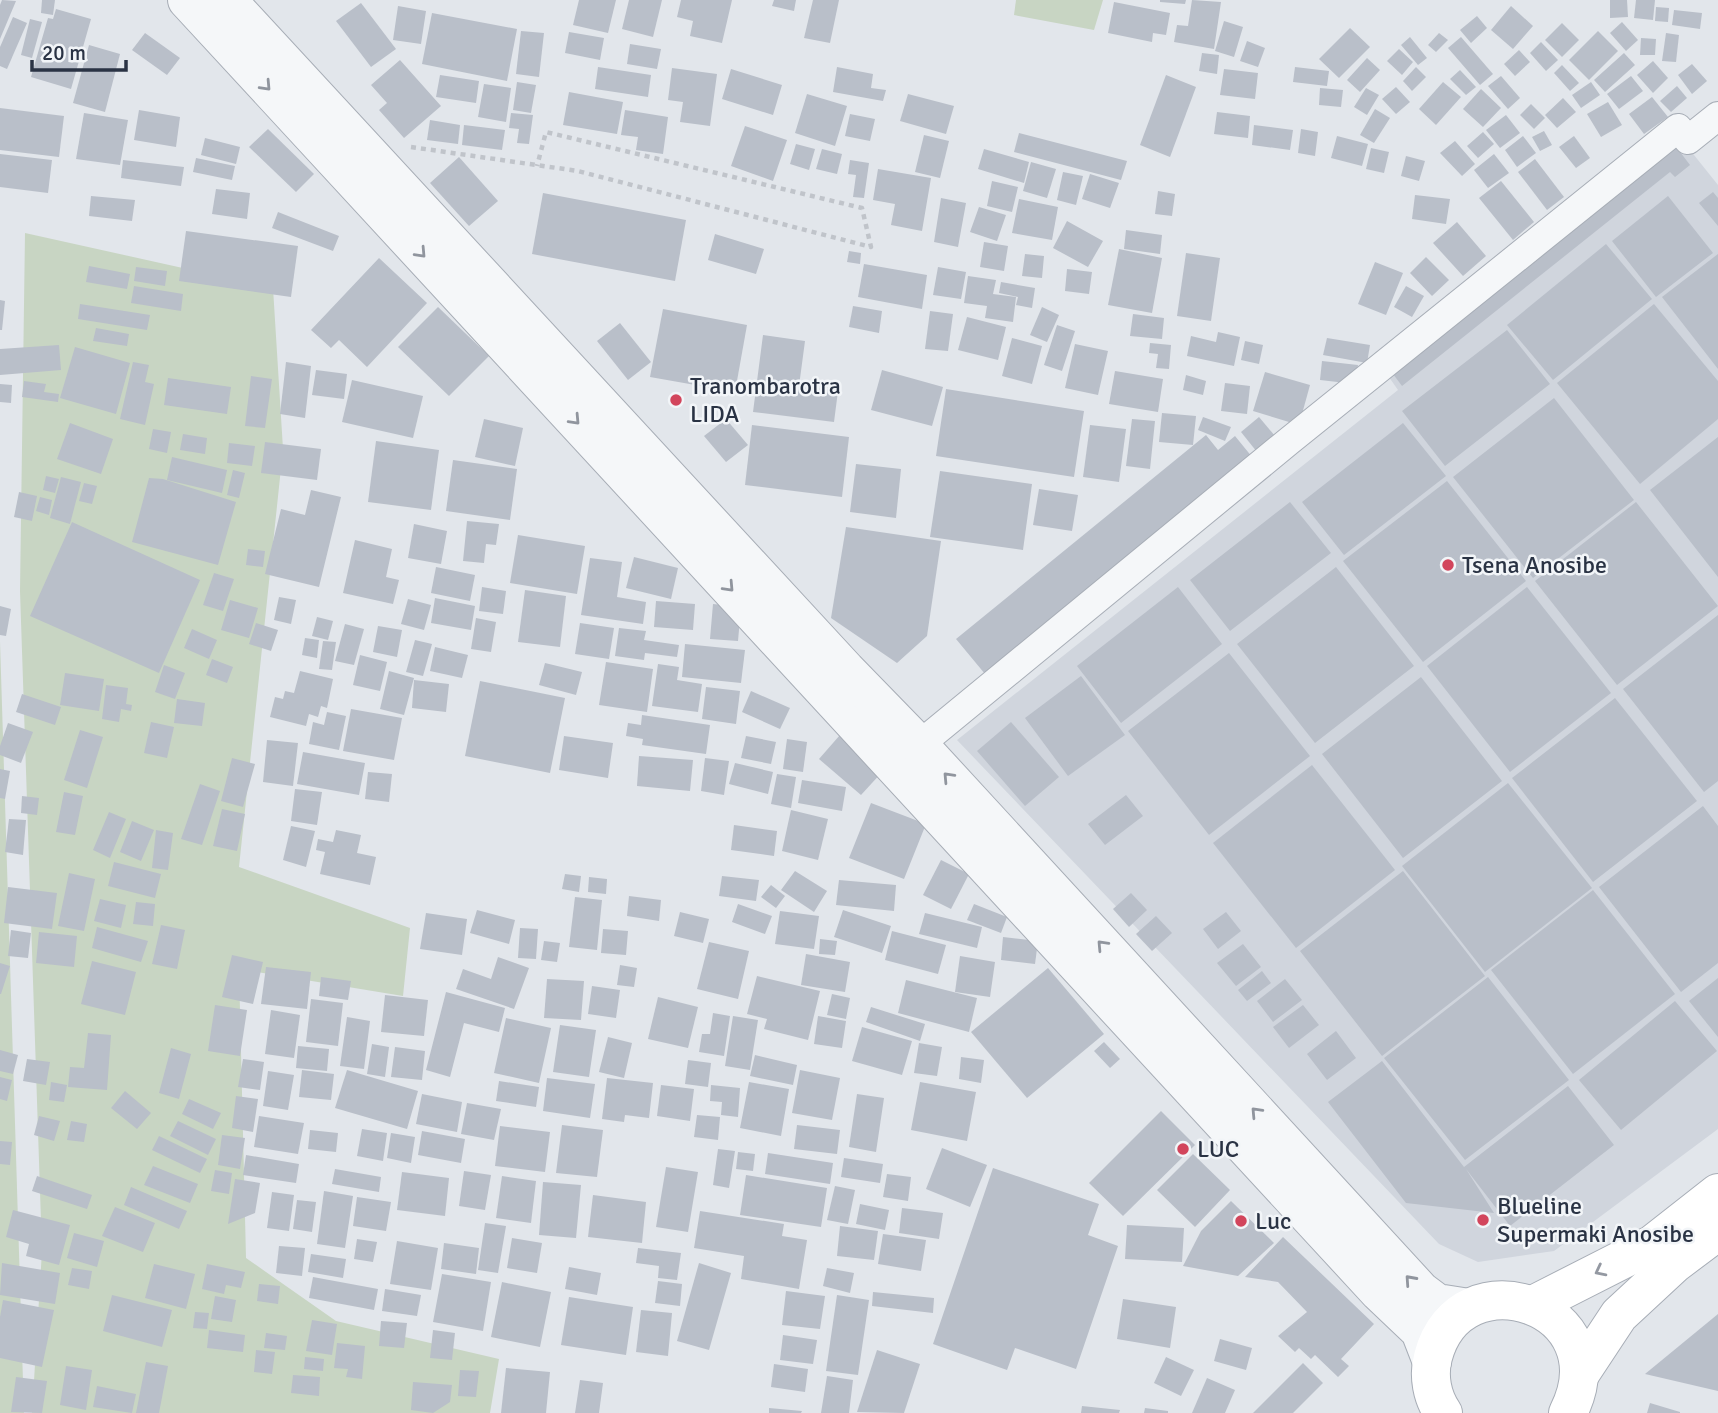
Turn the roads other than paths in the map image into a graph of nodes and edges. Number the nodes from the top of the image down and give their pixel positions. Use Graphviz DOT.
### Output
graph roads {
  1 [pos="187,0"];
  2 [pos="227,0"];
  3 [pos="1718,116"];
  4 [pos="919,745"];
  5 [pos="1718,1193"];
  6 [pos="1718,1231"];
  7 [pos="1534,1305"];
  8 [pos="1469,1308"];
  9 [pos="1432,1362"];
  10 [pos="1580,1374"];
  11 [pos="1410,1413"];
  12 [pos="1443,1413"];
  13 [pos="1568,1413"];
  1 -- 9 [label="street, one-way"];
  2 -- 4 [label="street"];
  3 -- 4 [label="street"];
  8 -- 4 [label="street, one-way"];
  5 -- 7 [label="main road, one-way"];
  6 -- 10 [label="main road"];
  7 -- 8 [label="main road"];
  7 -- 10 [label="main road"];
  8 -- 9 [label="main road"];
  9 -- 11 [label="main road"];
  9 -- 12 [label="main road"];
  10 -- 13 [label="main road"];
}
